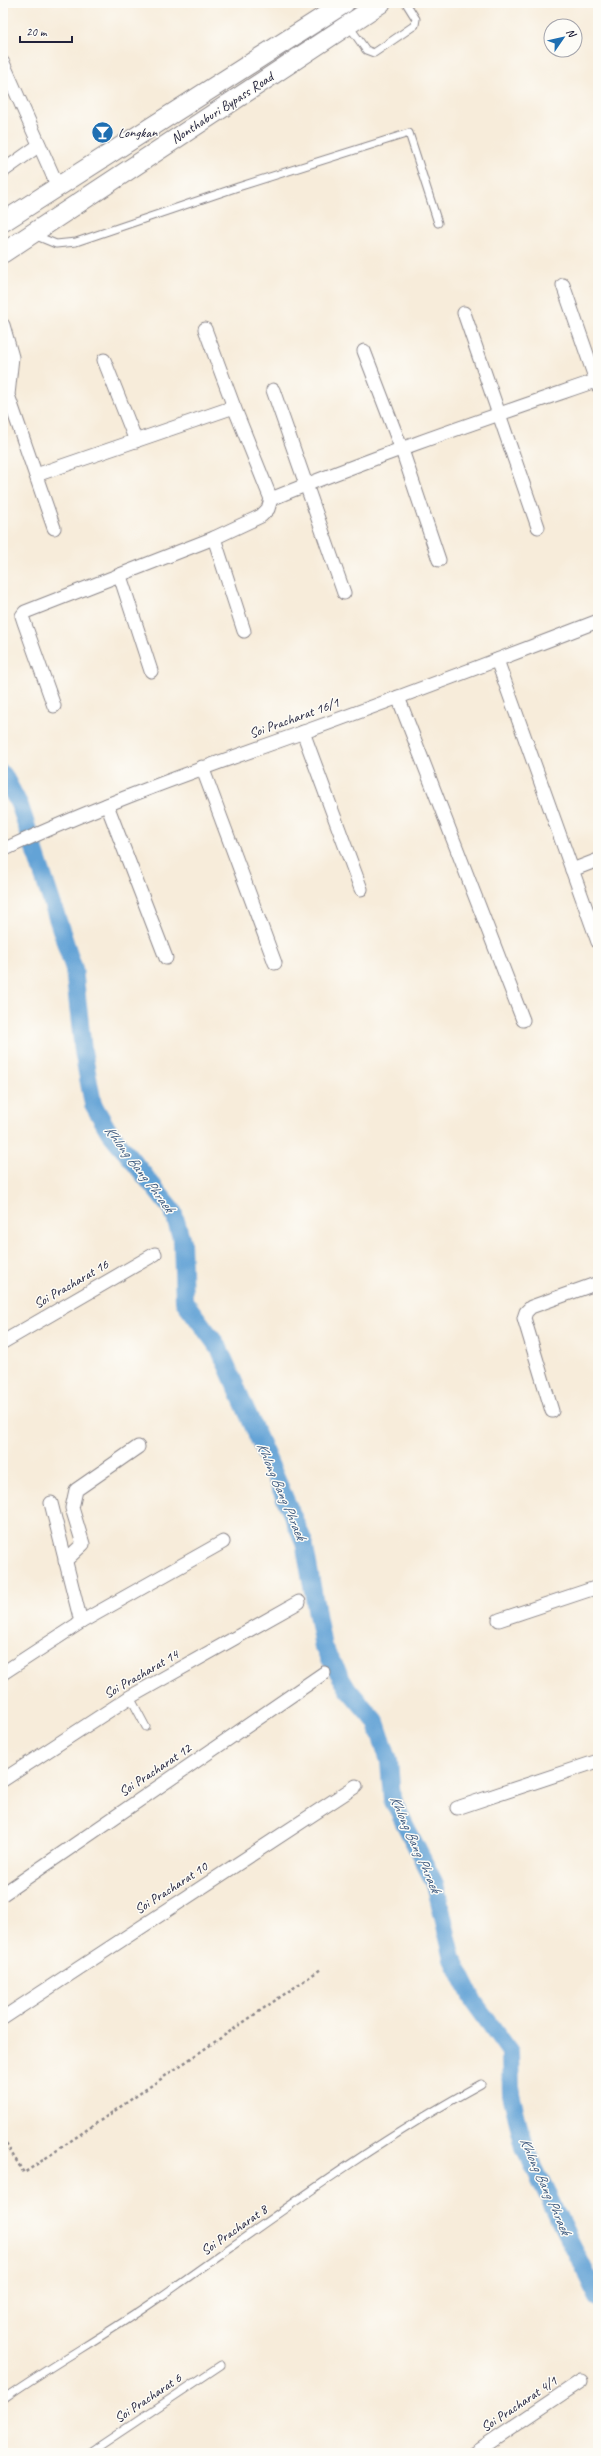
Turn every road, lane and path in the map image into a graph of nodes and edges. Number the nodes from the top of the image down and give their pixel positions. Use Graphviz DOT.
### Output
graph roads {
  1 [pos="345,3"];
  2 [pos="381,3"];
  3 [pos="406,3"];
  4 [pos="348,24"];
  5 [pos="3,63"];
  6 [pos="8,91"];
  7 [pos="38,146"];
  8 [pos="3,171"];
  9 [pos="58,187"];
  10 [pos="3,222"];
  11 [pos="438,223"];
  12 [pos="30,234"];
  13 [pos="3,253"];
  14 [pos="563,285"];
  15 [pos="464,313"];
  16 [pos="3,325"];
  17 [pos="205,329"];
  18 [pos="364,351"];
  19 [pos="104,360"];
  20 [pos="6,365"];
  21 [pos="597,382"];
  22 [pos="272,390"];
  23 [pos="234,407"];
  24 [pos="498,414"];
  25 [pos="136,441"];
  26 [pos="402,450"];
  27 [pos="36,475"];
  28 [pos="304,485"];
  29 [pos="271,499"];
  30 [pos="538,527"];
  31 [pos="54,528"];
  32 [pos="214,538"];
  33 [pos="439,560"];
  34 [pos="120,576"];
  35 [pos="344,594"];
  36 [pos="598,621"];
  37 [pos="244,631"];
  38 [pos="497,660"];
  39 [pos="152,670"];
  40 [pos="398,697"];
  41 [pos="54,706"];
  42 [pos="303,732"];
  43 [pos="202,767"];
  44 [pos="107,804"];
  45 [pos="3,850"];
  46 [pos="598,860"];
  47 [pos="572,870"];
  48 [pos="361,889"];
  49 [pos="598,942"];
  50 [pos="166,958"];
  51 [pos="275,963"];
  52 [pos="523,1020"];
  53 [pos="155,1254"];
  54 [pos="598,1283"];
  55 [pos="3,1342"];
  56 [pos="552,1411"];
  57 [pos="138,1447"];
  58 [pos="51,1503"];
  59 [pos="223,1542"];
  60 [pos="65,1561"];
  61 [pos="598,1586"];
  62 [pos="299,1602"];
  63 [pos="499,1620"];
  64 [pos="82,1622"];
  65 [pos="3,1673"];
  66 [pos="324,1673"];
  67 [pos="130,1697"];
  68 [pos="146,1727"];
  69 [pos="598,1761"];
  70 [pos="3,1780"];
  71 [pos="356,1786"];
  72 [pos="456,1808"];
  73 [pos="3,1894"];
  74 [pos="321,1969"];
  75 [pos="3,2018"];
  76 [pos="481,2084"];
  77 [pos="3,2139"];
  78 [pos="221,2365"];
  79 [pos="581,2381"];
  80 [pos="3,2399"];
  81 [pos="89,2453"];
  82 [pos="474,2453"];
  1 -- 9 [label="main road, Nonthaburi Bypass Road"];
  2 -- 4 [label="main road, Nonthaburi Bypass Road"];
  3 -- 4 [label="lane"];
  4 -- 12 [label="main road, Nonthaburi Bypass Road"];
  5 -- 6 [label="street"];
  6 -- 7 [label="street"];
  7 -- 8 [label="street"];
  7 -- 9 [label="street"];
  9 -- 10 [label="main road, Nonthaburi Bypass Road"];
  11 -- 12 [label="lane"];
  12 -- 13 [label="main road, Nonthaburi Bypass Road"];
  14 -- 21 [label="street"];
  15 -- 24 [label="street"];
  16 -- 20 [label="street"];
  17 -- 23 [label="street"];
  18 -- 26 [label="street"];
  19 -- 25 [label="street"];
  20 -- 27 [label="street"];
  21 -- 24 [label="street"];
  22 -- 28 [label="street"];
  23 -- 25 [label="street"];
  23 -- 29 [label="street"];
  24 -- 26 [label="street"];
  24 -- 30 [label="street"];
  25 -- 27 [label="street"];
  26 -- 28 [label="street"];
  26 -- 33 [label="street"];
  27 -- 31 [label="street"];
  28 -- 29 [label="street"];
  28 -- 35 [label="street"];
  29 -- 32 [label="street"];
  32 -- 34 [label="street"];
  32 -- 37 [label="street"];
  34 -- 39 [label="street"];
  34 -- 41 [label="street"];
  36 -- 38 [label="street, Soi Pracharat 16/1"];
  38 -- 40 [label="street, Soi Pracharat 16/1"];
  38 -- 47 [label="street"];
  40 -- 42 [label="street, Soi Pracharat 16/1"];
  40 -- 52 [label="street"];
  42 -- 43 [label="street, Soi Pracharat 16/1"];
  42 -- 48 [label="street"];
  43 -- 44 [label="street, Soi Pracharat 16/1"];
  43 -- 51 [label="street"];
  44 -- 45 [label="street, Soi Pracharat 16/1"];
  44 -- 50 [label="street"];
  46 -- 47 [label="street"];
  47 -- 49 [label="street"];
  53 -- 55 [label="street, Soi Pracharat 16"];
  54 -- 56 [label="street"];
  57 -- 60 [label="street"];
  58 -- 60 [label="street"];
  59 -- 64 [label="street"];
  60 -- 64 [label="street"];
  61 -- 63 [label="street"];
  62 -- 67 [label="street, Soi Pracharat 14"];
  64 -- 65 [label="street"];
  66 -- 73 [label="street, Soi Pracharat 12"];
  67 -- 68 [label="lane"];
  67 -- 70 [label="street, Soi Pracharat 14"];
  69 -- 72 [label="street"];
  71 -- 75 [label="street, Soi Pracharat 10"];
  74 -- 77 [label="path"];
  76 -- 80 [label="lane, Soi Pracharat 8"];
  78 -- 81 [label="lane, Soi Pracharat 6"];
  79 -- 82 [label="street, Soi Pracharat 4/1"];
}
